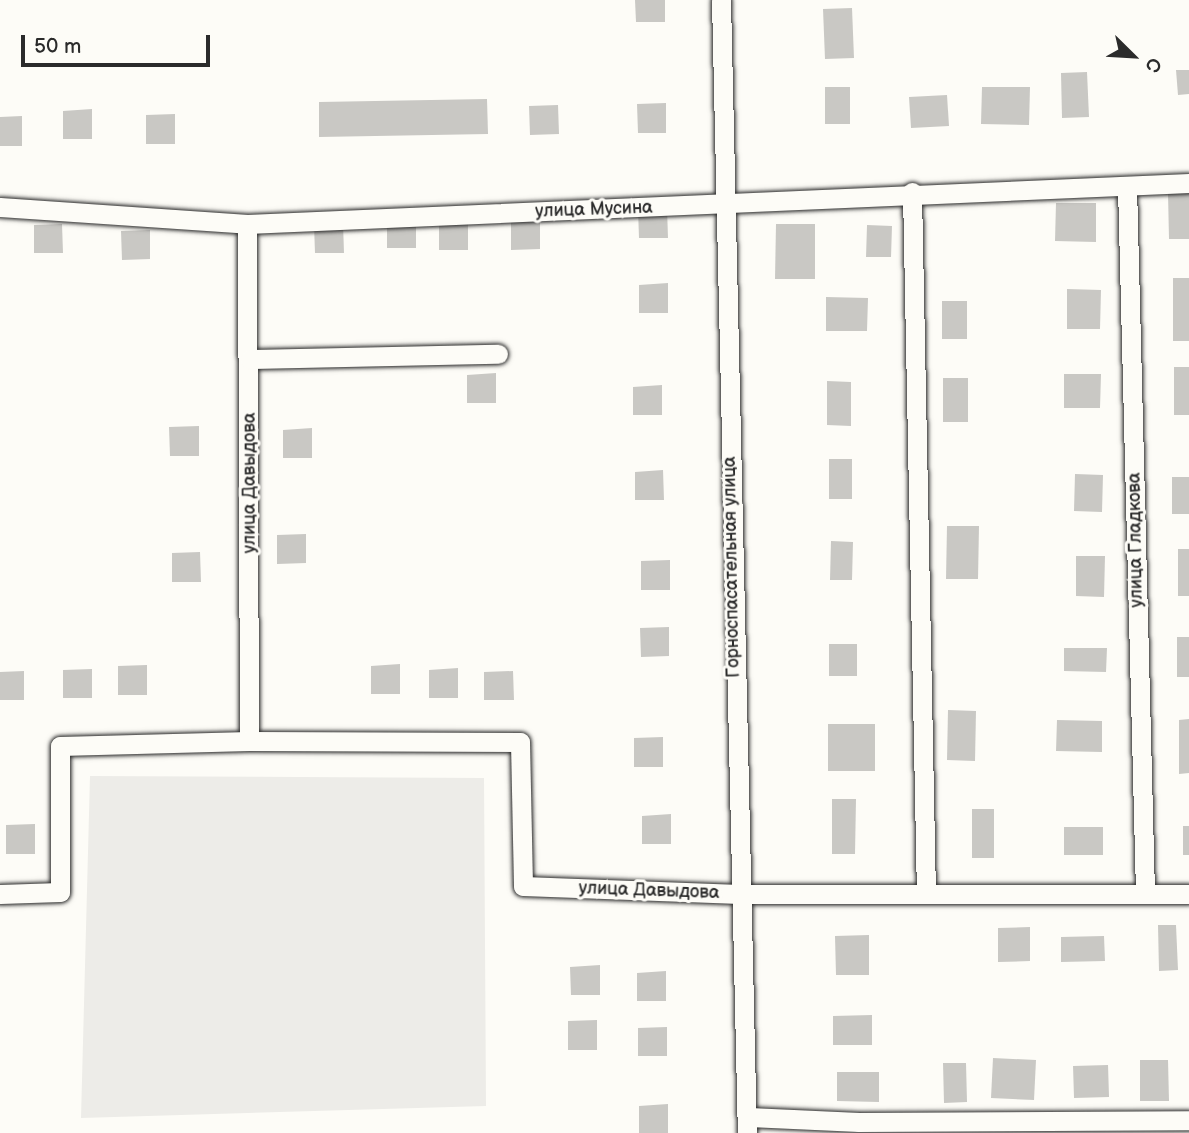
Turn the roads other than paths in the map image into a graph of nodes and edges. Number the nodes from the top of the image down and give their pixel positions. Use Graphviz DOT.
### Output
graph roads {
  1 [pos="721,0"];
  2 [pos="1189,183"];
  3 [pos="1127,186"];
  4 [pos="912,192"];
  5 [pos="722,205"];
  6 [pos="0,208"];
  7 [pos="247,224"];
  8 [pos="498,354"];
  9 [pos="250,359"];
  10 [pos="249,741"];
  11 [pos="0,894"];
  12 [pos="740,894"];
  13 [pos="926,894"];
  14 [pos="1144,894"];
  15 [pos="1189,894"];
  16 [pos="1189,1119"];
  17 [pos="748,1125"];
  1 -- 5 [label="street, Горноспасательная улица"];
  2 -- 3 [label="street, улица Мусина"];
  3 -- 4 [label="street, улица Мусина"];
  3 -- 14 [label="street, улица Гладкова"];
  4 -- 5 [label="street, улица Мусина"];
  4 -- 13 [label="street"];
  5 -- 7 [label="street, улица Мусина"];
  5 -- 12 [label="street, Горноспасательная улица"];
  6 -- 7 [label="street, улица Мусина"];
  7 -- 9 [label="street, улица Давыдова"];
  8 -- 9 [label="street"];
  9 -- 10 [label="street, улица Давыдова"];
  10 -- 11 [label="street, улица Давыдова"];
  10 -- 12 [label="street, улица Давыдова"];
  12 -- 13 [label="street, улица Давыдова"];
  12 -- 17 [label="street, Горноспасательная улица"];
  13 -- 14 [label="street, улица Давыдова"];
  14 -- 15 [label="street, улица Давыдова"];
  16 -- 17 [label="street"];
}
